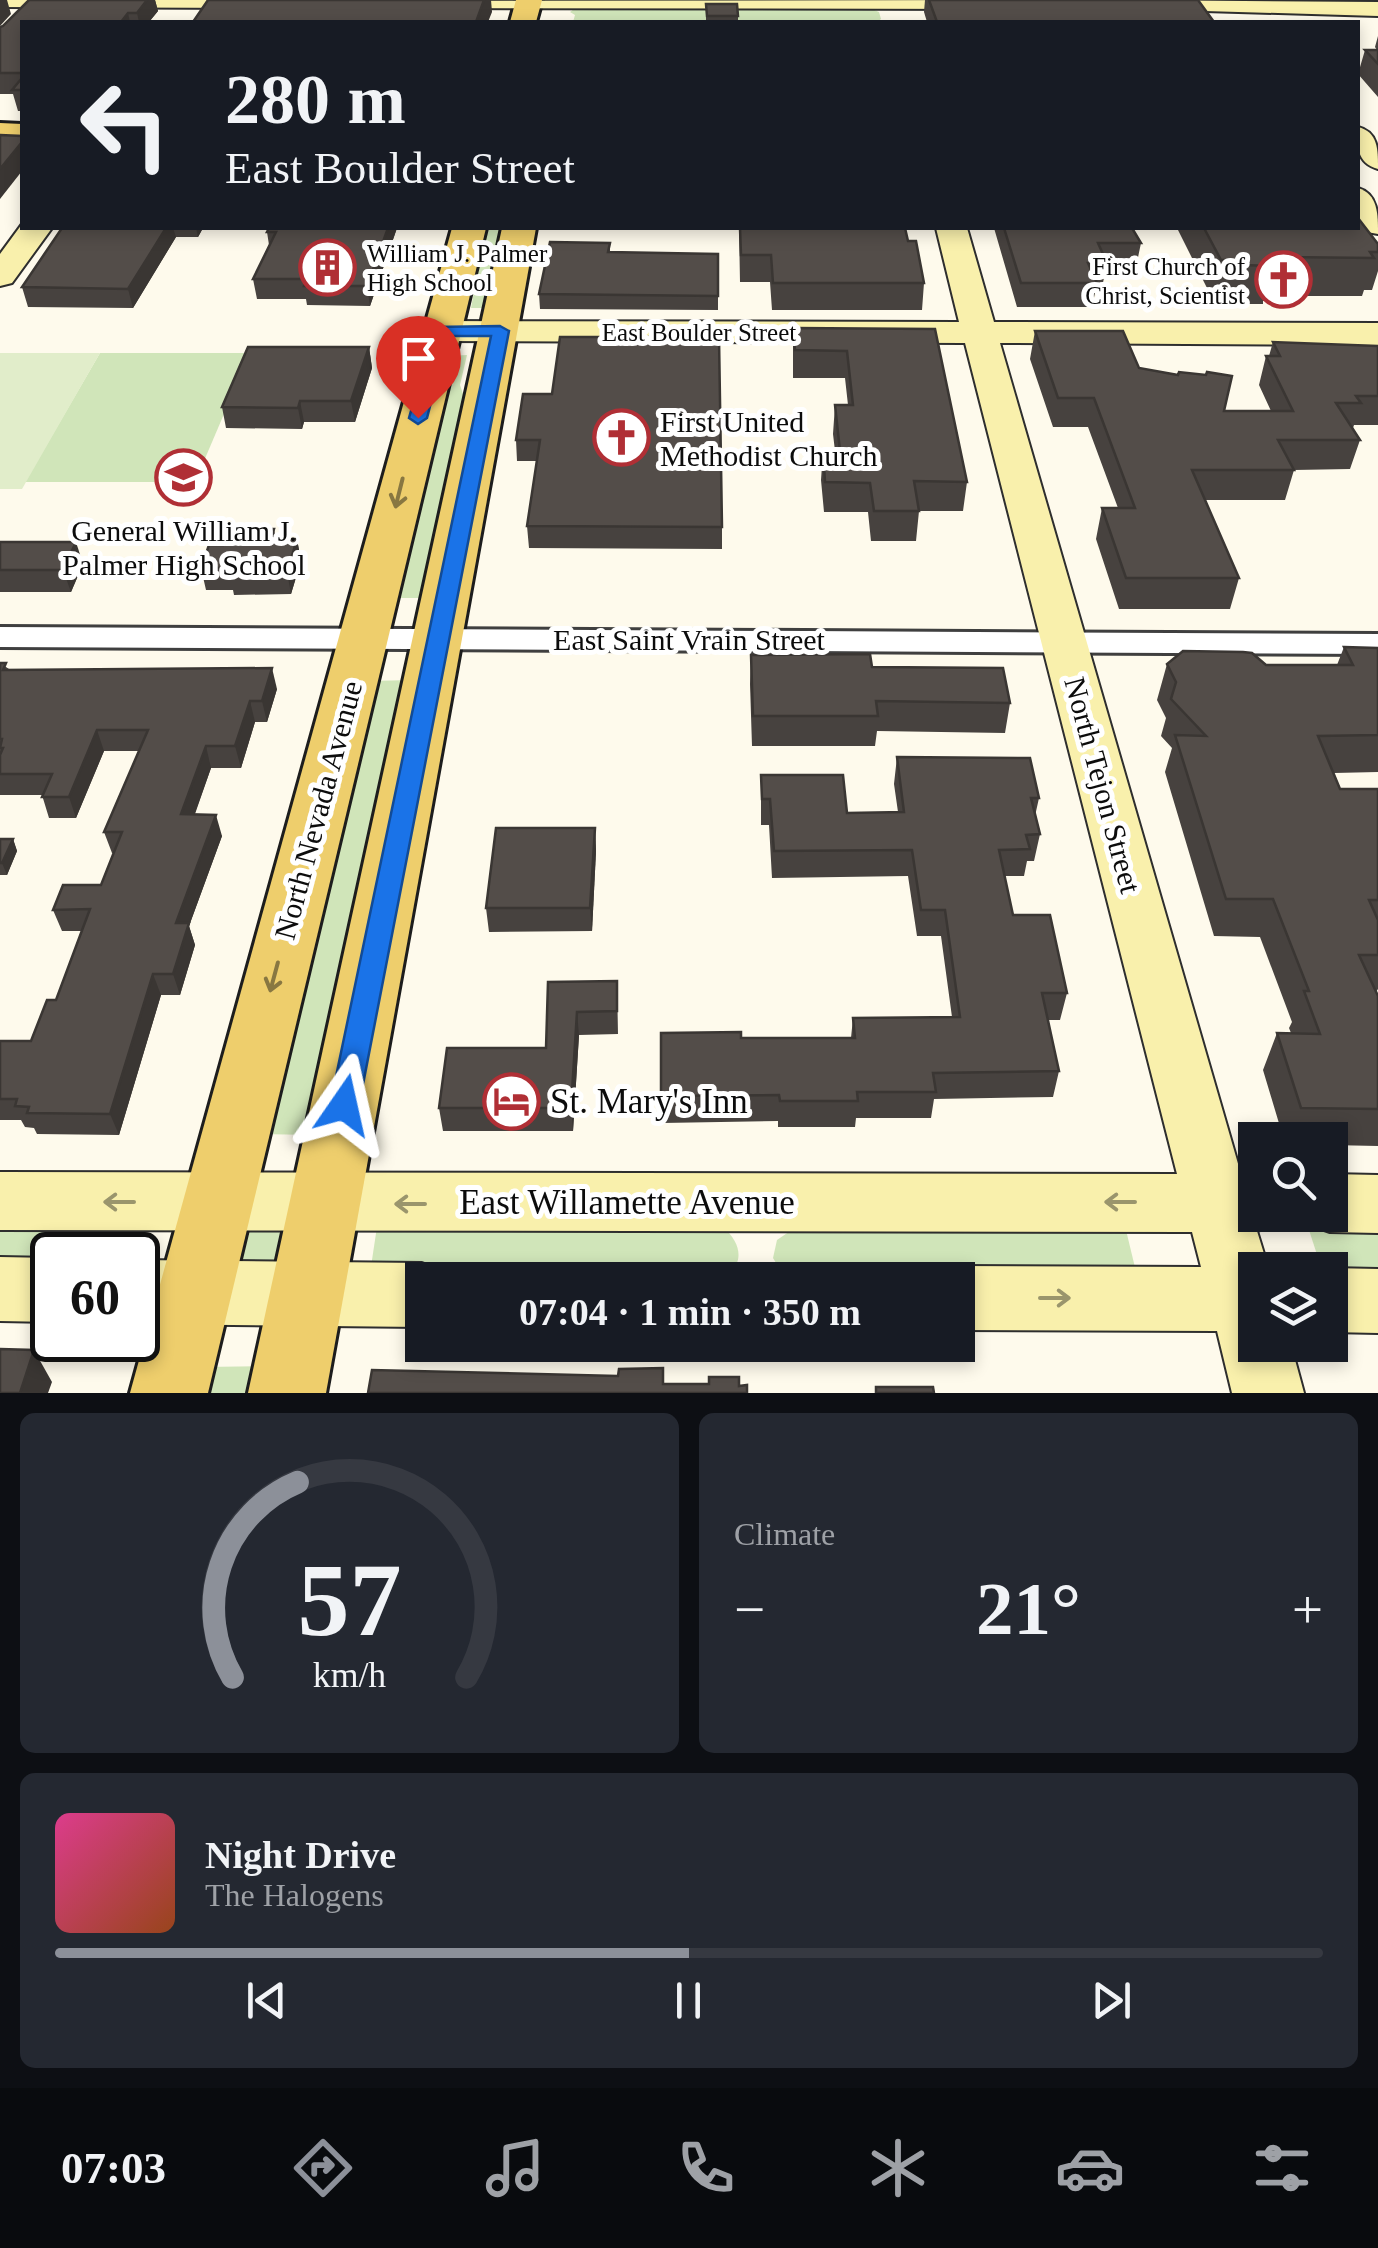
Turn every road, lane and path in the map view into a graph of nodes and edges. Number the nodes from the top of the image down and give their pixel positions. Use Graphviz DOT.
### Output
graph roads {
  1 [pos="0,0"];
  2 [pos="38,0"];
  3 [pos="202,0"];
  4 [pos="293,1"];
  5 [pos="405,1"];
  6 [pos="529,1"];
  7 [pos="564,1"];
  8 [pos="1015,2"];
  9 [pos="1112,2"];
  10 [pos="891,8"];
  11 [pos="1218,8"];
  12 [pos="1258,9"];
  13 [pos="1378,9"];
  14 [pos="20,19"];
  15 [pos="1360,138"];
  16 [pos="1378,160"];
  17 [pos="1360,201"];
  18 [pos="1378,225"];
  19 [pos="34,230"];
  20 [pos="468,230"];
  21 [pos="519,230"];
  22 [pos="952,230"];
  23 [pos="0,276"];
  24 [pos="440,331"];
  25 [pos="500,331"];
  26 [pos="980,332"];
  27 [pos="1378,334"];
  28 [pos="0,637"];
  29 [pos="438,638"];
  30 [pos="362,639"];
  31 [pos="1064,642"];
  32 [pos="1378,644"];
  33 [pos="0,1201"];
  34 [pos="217,1202"];
  35 [pos="1236,1203"];
  36 [pos="325,1204"];
  37 [pos="1348,1204"];
  38 [pos="1378,1204"];
  39 [pos="1243,1252"];
  40 [pos="0,1289"];
  41 [pos="30,1290"];
  42 [pos="166,1292"];
  43 [pos="307,1294"];
  44 [pos="405,1295"];
  45 [pos="975,1299"];
  46 [pos="1348,1300"];
  47 [pos="1378,1300"];
  48 [pos="1238,1321"];
  49 [pos="1261,1362"];
  50 [pos="169,1393"];
  51 [pos="288,1393"];
  52 [pos="1268,1393"];
  1 -- 2 [label="street"];
  2 -- 3 [label="street"];
  2 -- 14 [label="street"];
  3 -- 4 [label="street"];
  5 -- 6 [label="street"];
  6 -- 7 [label="street"];
  7 -- 10 [label="street"];
  8 -- 10 [label="street"];
  9 -- 11 [label="street"];
  11 -- 12 [label="street"];
  12 -- 13 [label="street"];
  15 -- 16 [label="street"];
  17 -- 18 [label="street"];
  19 -- 23 [label="street"];
  20 -- 24 [label="main road, North Nevada Avenue"];
  21 -- 25 [label="main road"];
  22 -- 26 [label="street, North Tejon Street"];
  24 -- 25 [label="street, East Boulder Street"];
  24 -- 30 [label="main road, North Nevada Avenue, one-way"];
  25 -- 26 [label="street, East Boulder Street"];
  25 -- 29 [label="main road"];
  26 -- 27 [label="street, East Boulder Street"];
  26 -- 31 [label="street, North Tejon Street"];
  28 -- 30 [label="street, East Saint Vrain Street"];
  29 -- 30 [label="street, East Saint Vrain Street"];
  29 -- 31 [label="street, East Saint Vrain Street"];
  29 -- 36 [label="main road"];
  30 -- 34 [label="main road, North Nevada Avenue, one-way"];
  31 -- 32 [label="street, East Saint Vrain Street"];
  31 -- 35 [label="street, North Tejon Street"];
  34 -- 33 [label="street, East Willamette Avenue, one-way"];
  34 -- 36 [label="street, East Willamette Avenue"];
  34 -- 42 [label="main road, North Nevada Avenue"];
  35 -- 36 [label="street, East Willamette Avenue, one-way"];
  35 -- 39 [label="street, North Tejon Street"];
  36 -- 43 [label="main road"];
  37 -- 38 [label="street"];
  40 -- 41 [label="street"];
  42 -- 43 [label="street"];
  42 -- 50 [label="main road, North Nevada Avenue"];
  43 -- 44 [label="street"];
  43 -- 51 [label="main road"];
  45 -- 48 [label="street, one-way"];
  46 -- 47 [label="street"];
  49 -- 52 [label="street, North Tejon Street"];
}
